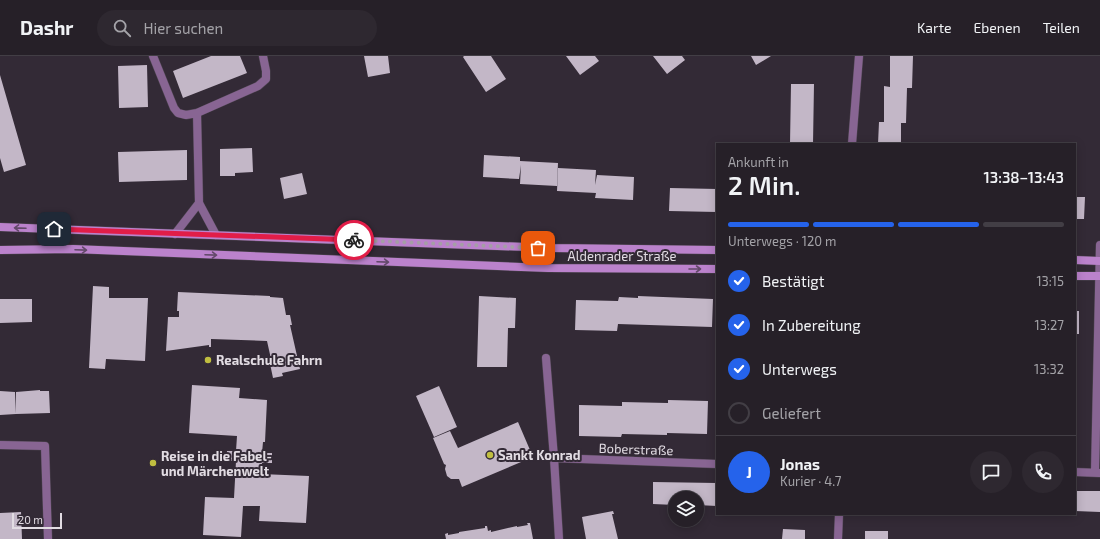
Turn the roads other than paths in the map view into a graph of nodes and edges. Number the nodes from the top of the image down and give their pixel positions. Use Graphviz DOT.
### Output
graph roads {
  1 [pos="153,56"];
  2 [pos="263,56"];
  3 [pos="859,56"];
  4 [pos="197,113"];
  5 [pos="852,143"];
  6 [pos="199,203"];
  7 [pos="0,228"];
  8 [pos="175,234"];
  9 [pos="216,235"];
  10 [pos="1100,245"];
  11 [pos="0,250"];
  12 [pos="716,250"];
  13 [pos="1076,260"];
  14 [pos="1100,261"];
  15 [pos="716,269"];
  16 [pos="1076,276"];
  17 [pos="1100,276"];
  18 [pos="546,358"];
  19 [pos="0,446"];
  20 [pos="554,458"];
  21 [pos="716,464"];
  22 [pos="1076,472"];
  23 [pos="1097,472"];
  24 [pos="839,515"];
  25 [pos="48,539"];
  26 [pos="559,539"];
  27 [pos="838,539"];
  1 -- 4 [label="street"];
  2 -- 4 [label="street"];
  3 -- 5 [label="street"];
  4 -- 6 [label="street"];
  6 -- 8 [label="street"];
  6 -- 9 [label="street"];
  8 -- 7 [label="street, Aldenrader Straße, one-way"];
  8 -- 9 [label="street, Aldenrader Straße"];
  9 -- 12 [label="street, Aldenrader Straße"];
  10 -- 14 [label="street"];
  11 -- 15 [label="street, Aldenrader Straße, one-way"];
  13 -- 14 [label="street"];
  14 -- 17 [label="street"];
  16 -- 17 [label="street"];
  17 -- 23 [label="street"];
  18 -- 20 [label="street"];
  19 -- 25 [label="street"];
  20 -- 21 [label="street, Boberstraße"];
  20 -- 26 [label="street"];
  22 -- 23 [label="street"];
  24 -- 27 [label="street"];
}
